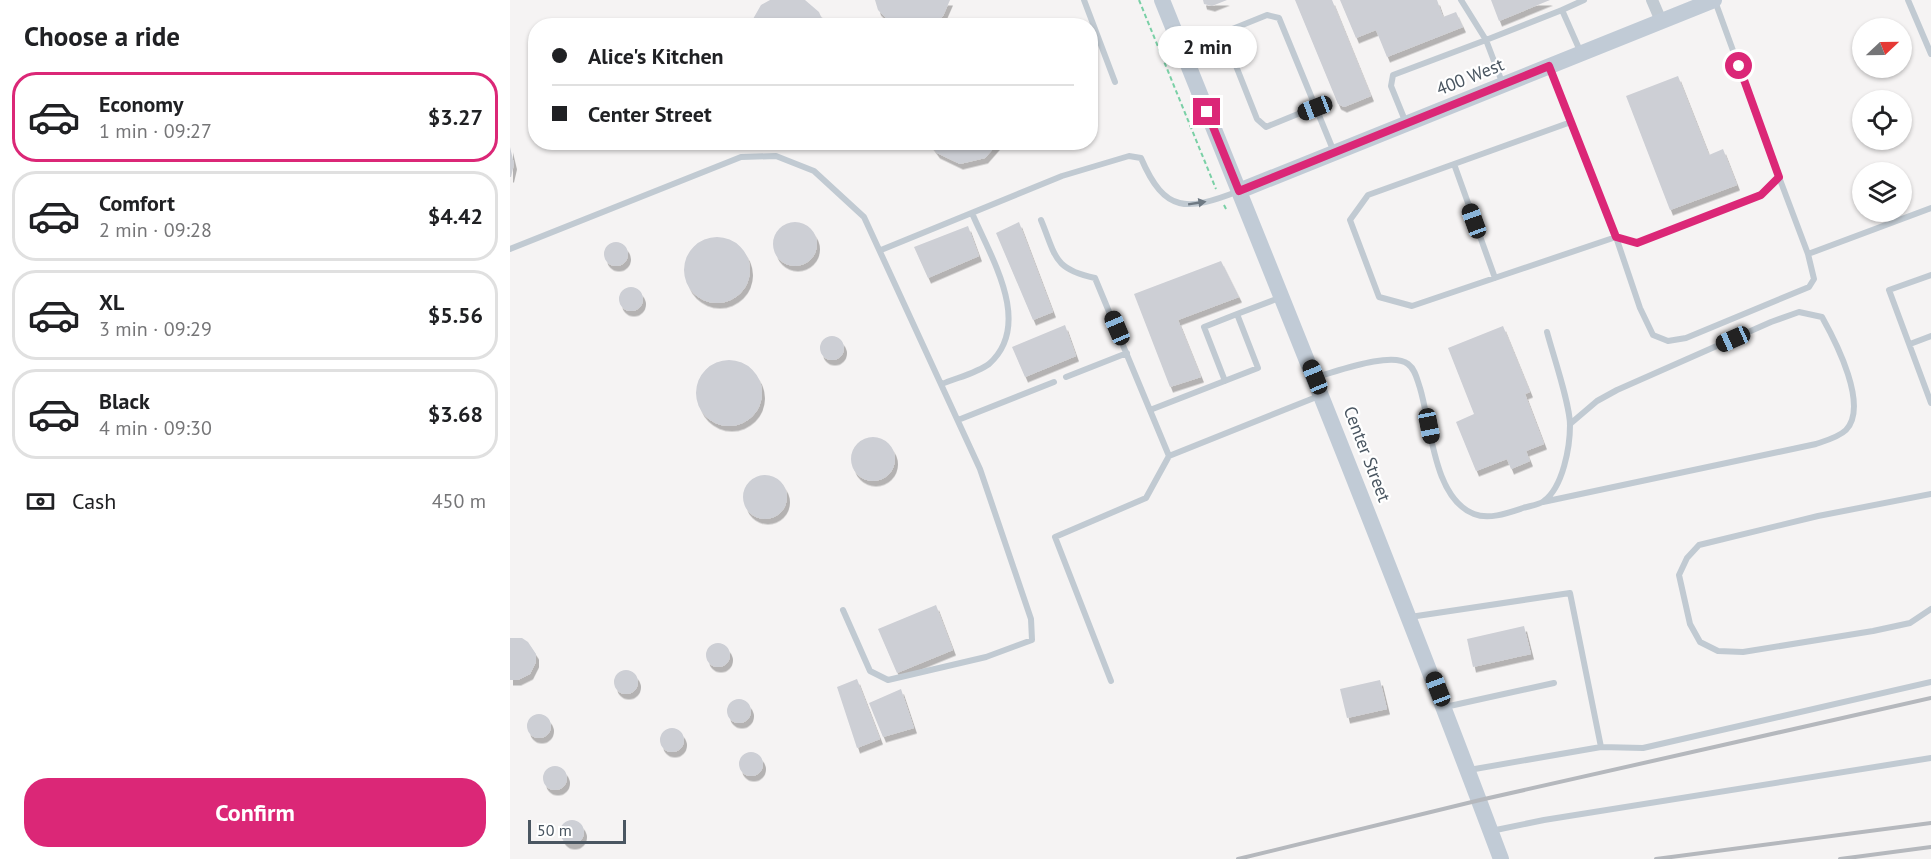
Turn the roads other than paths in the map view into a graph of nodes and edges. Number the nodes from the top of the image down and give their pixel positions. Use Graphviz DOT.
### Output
graph roads {
  1 [pos="1084,0"];
  2 [pos="1162,0"];
  3 [pos="1461,0"];
  4 [pos="1584,0"];
  5 [pos="1652,0"];
  6 [pos="1714,0"];
  7 [pos="1908,0"];
  8 [pos="1562,10"];
  9 [pos="1091,18"];
  10 [pos="1661,21"];
  11 [pos="1223,33"];
  12 [pos="1098,37"];
  13 [pos="1486,40"];
  14 [pos="1182,49"];
  15 [pos="1581,54"];
  16 [pos="1931,54"];
  17 [pos="1549,66"];
  18 [pos="1115,82"];
  19 [pos="1503,85"];
  20 [pos="1315,108"];
  21 [pos="1571,122"];
  22 [pos="1406,124"];
  23 [pos="1334,153"];
  24 [pos="1454,164"];
  25 [pos="1779,177"];
  26 [pos="1239,191"];
  27 [pos="1931,208"];
  28 [pos="972,213"];
  29 [pos="1041,220"];
  30 [pos="1616,237"];
  31 [pos="510,249"];
  32 [pos="881,250"];
  33 [pos="1808,254"];
  34 [pos="1931,275"];
  35 [pos="1495,278"];
  36 [pos="1282,296"];
  37 [pos="1237,314"];
  38 [pos="1547,332"];
  39 [pos="1931,336"];
  40 [pos="1910,344"];
  41 [pos="1127,353"];
  42 [pos="1066,377"];
  43 [pos="1315,377"];
  44 [pos="1931,380"];
  45 [pos="1054,381"];
  46 [pos="1225,381"];
  47 [pos="1924,383"];
  48 [pos="942,384"];
  49 [pos="1322,394"];
  50 [pos="1931,403"];
  51 [pos="1150,410"];
  52 [pos="958,420"];
  53 [pos="1570,424"];
  54 [pos="1169,456"];
  55 [pos="1931,494"];
  56 [pos="1544,502"];
  57 [pos="1931,609"];
  58 [pos="843,610"];
  59 [pos="1409,617"];
  60 [pos="1112,681"];
  61 [pos="1931,682"];
  62 [pos="1554,683"];
  63 [pos="1445,707"];
  64 [pos="1601,747"];
  65 [pos="1931,758"];
  66 [pos="1469,770"];
  67 [pos="1491,831"];
  68 [pos="1501,859"];
  1 -- 9 [label="lane"];
  2 -- 14 [label="main road, Center Street"];
  3 -- 13 [label="lane"];
  4 -- 8 [label="lane"];
  5 -- 10 [label="street"];
  6 -- 10 [label="main road, 400 West"];
  6 -- 25 [label="lane"];
  7 -- 16 [label="lane"];
  8 -- 13 [label="lane"];
  8 -- 15 [label="lane"];
  10 -- 15 [label="main road, 400 West"];
  11 -- 14 [label="lane"];
  11 -- 20 [label="lane"];
  11 -- 20 [label="lane"];
  12 -- 18 [label="lane"];
  13 -- 19 [label="lane"];
  13 -- 22 [label="lane"];
  14 -- 26 [label="main road, Center Street"];
  15 -- 17 [label="main road, 400 West"];
  17 -- 19 [label="main road, 400 West"];
  17 -- 21 [label="lane"];
  19 -- 22 [label="main road, 400 West"];
  20 -- 23 [label="lane"];
  21 -- 24 [label="lane"];
  21 -- 30 [label="lane"];
  22 -- 23 [label="main road, 400 West"];
  23 -- 26 [label="main road, 400 West"];
  24 -- 35 [label="lane"];
  24 -- 35 [label="lane"];
  25 -- 30 [label="lane"];
  25 -- 33 [label="lane"];
  28 -- 26 [label="lane, one-way"];
  26 -- 36 [label="main road, Center Street"];
  27 -- 33 [label="lane"];
  28 -- 32 [label="lane"];
  28 -- 48 [label="lane"];
  29 -- 41 [label="lane"];
  30 -- 33 [label="lane"];
  30 -- 35 [label="lane"];
  31 -- 32 [label="lane"];
  32 -- 48 [label="lane"];
  34 -- 40 [label="lane"];
  36 -- 37 [label="lane"];
  36 -- 43 [label="main road, Center Street"];
  37 -- 46 [label="lane"];
  37 -- 46 [label="lane"];
  38 -- 53 [label="lane"];
  39 -- 40 [label="lane"];
  40 -- 47 [label="lane"];
  41 -- 42 [label="lane"];
  41 -- 51 [label="lane"];
  43 -- 49 [label="main road, Center Street"];
  43 -- 56 [label="lane"];
  44 -- 47 [label="lane"];
  45 -- 52 [label="lane"];
  46 -- 51 [label="lane"];
  47 -- 50 [label="lane"];
  48 -- 52 [label="lane"];
  49 -- 54 [label="lane"];
  49 -- 59 [label="main road, Center Street"];
  51 -- 54 [label="lane"];
  52 -- 58 [label="lane"];
  53 -- 56 [label="lane"];
  53 -- 56 [label="lane"];
  54 -- 60 [label="lane"];
  55 -- 57 [label="lane"];
  59 -- 63 [label="main road, Center Street"];
  59 -- 64 [label="lane"];
  61 -- 64 [label="lane"];
  62 -- 63 [label="lane"];
  63 -- 66 [label="main road, Center Street"];
  64 -- 66 [label="lane"];
  65 -- 67 [label="lane"];
  66 -- 67 [label="main road, Center Street"];
  67 -- 68 [label="main road, Center Street"];
}
